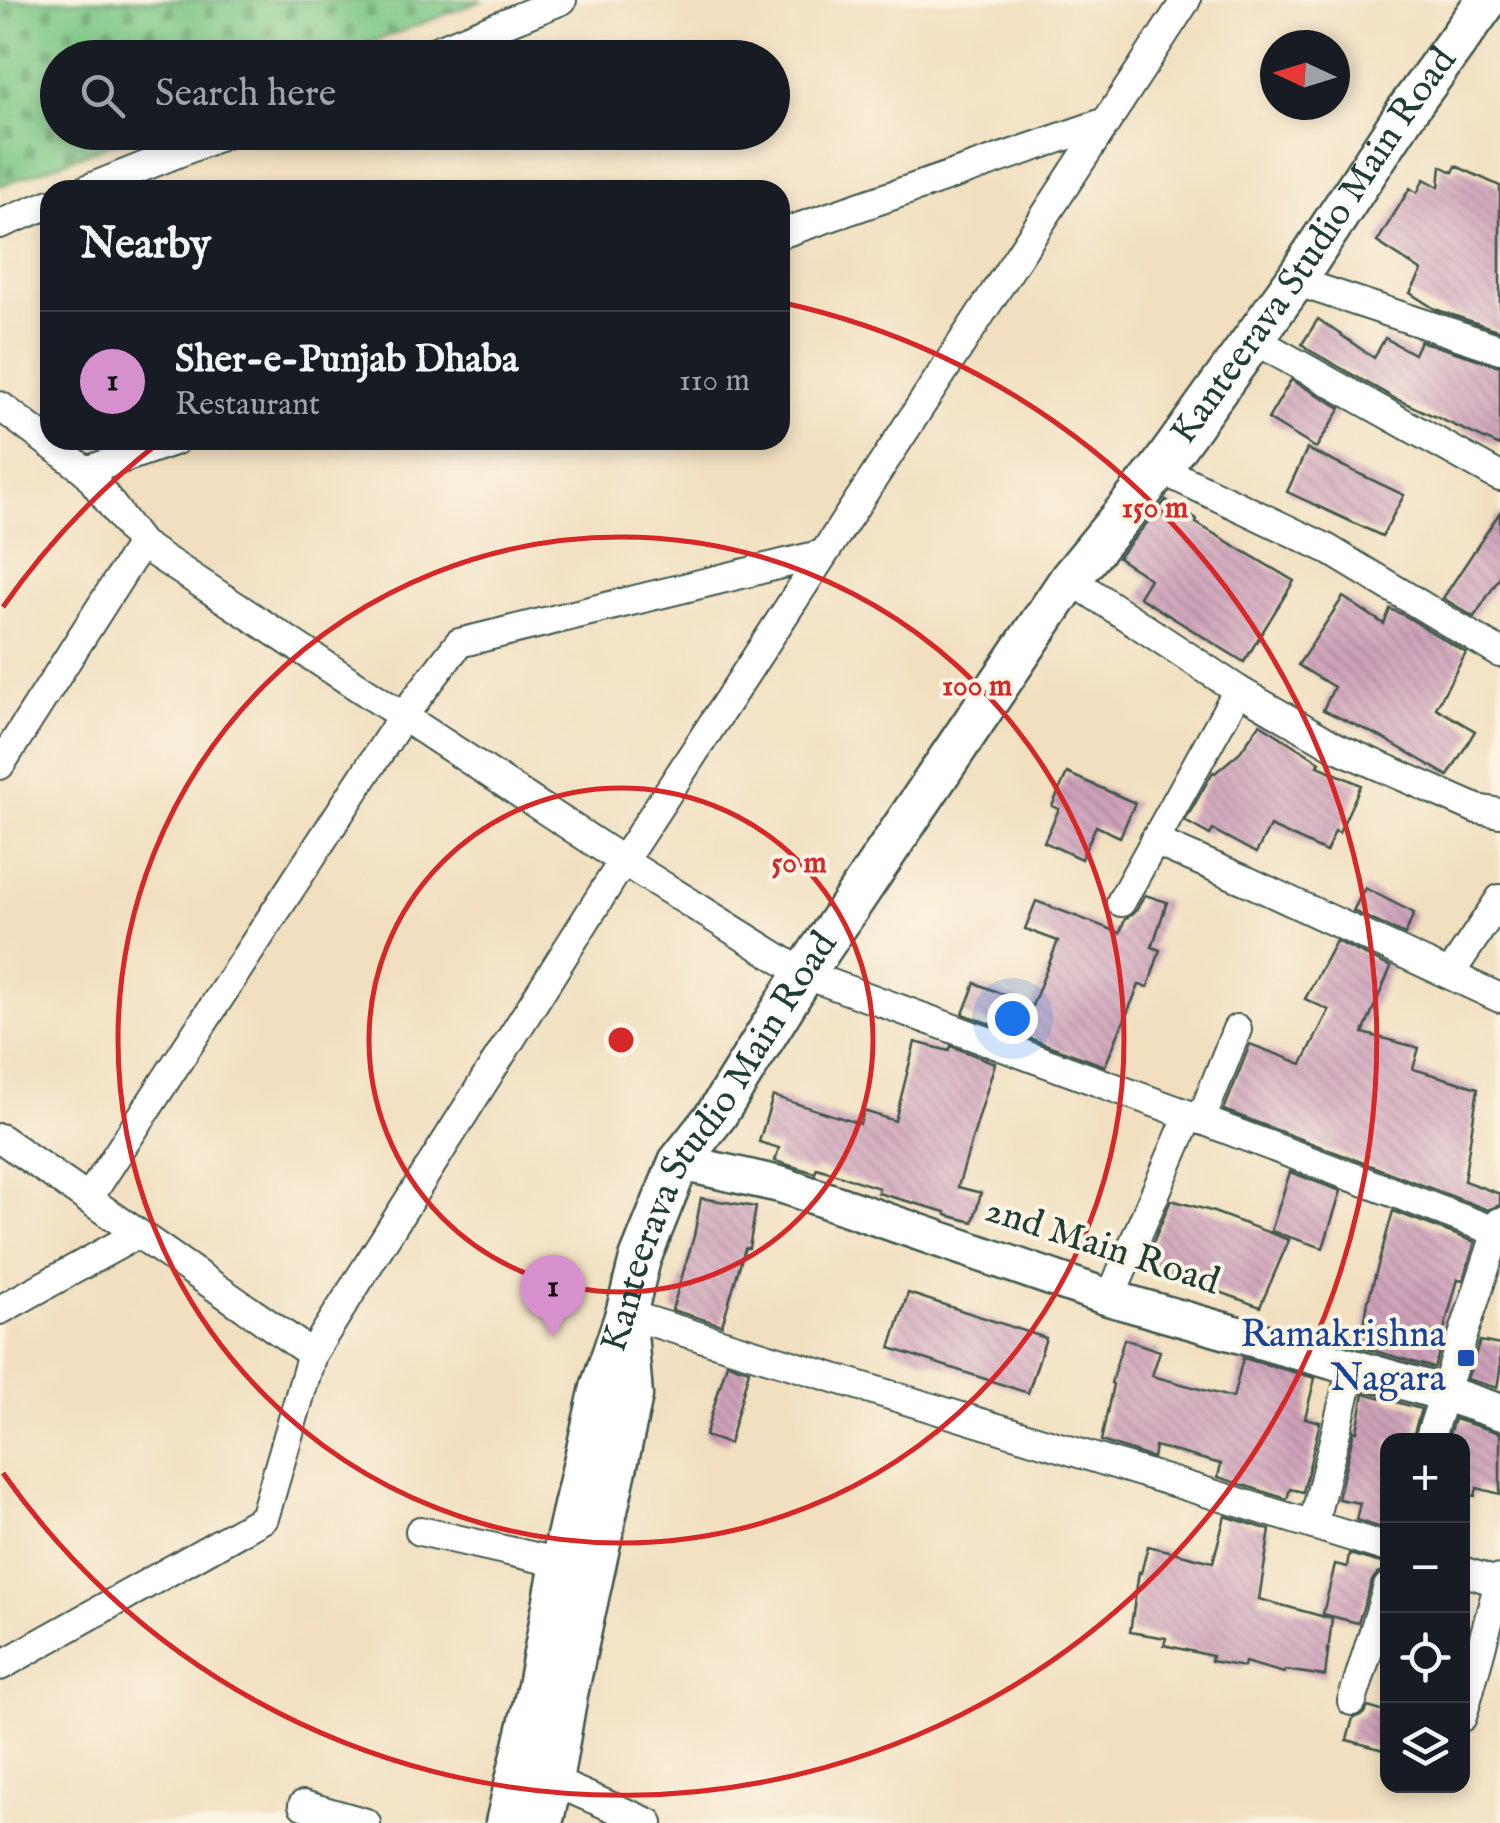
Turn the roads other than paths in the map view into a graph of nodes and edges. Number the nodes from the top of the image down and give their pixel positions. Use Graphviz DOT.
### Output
graph roads {
  1 [pos="562,0"];
  2 [pos="1186,0"];
  3 [pos="1487,0"];
  4 [pos="463,40"];
  5 [pos="1106,122"];
  6 [pos="185,150"];
  7 [pos="110,180"];
  8 [pos="40,208"];
  9 [pos="0,224"];
  10 [pos="790,231"];
  11 [pos="1296,281"];
  12 [pos="1254,339"];
  13 [pos="1500,349"];
  14 [pos="0,406"];
  15 [pos="40,436"];
  16 [pos="59,450"];
  17 [pos="146,450"];
  18 [pos="1160,468"];
  19 [pos="86,470"];
  20 [pos="1500,477"];
  21 [pos="141,544"];
  22 [pos="823,554"];
  23 [pos="1070,579"];
  24 [pos="1500,653"];
  25 [pos="1238,690"];
  26 [pos="403,716"];
  27 [pos="0,765"];
  28 [pos="1500,813"];
  29 [pos="1154,841"];
  30 [pos="623,861"];
  31 [pos="1500,899"];
  32 [pos="1122,902"];
  33 [pos="804,974"];
  34 [pos="1450,974"];
  35 [pos="1500,998"];
  36 [pos="1237,1029"];
  37 [pos="1194,1117"];
  38 [pos="0,1138"];
  39 [pos="679,1162"];
  40 [pos="88,1199"];
  41 [pos="1499,1229"];
  42 [pos="138,1234"];
  43 [pos="1110,1298"];
  44 [pos="0,1310"];
  45 [pos="626,1314"];
  46 [pos="312,1354"];
  47 [pos="1352,1367"];
  48 [pos="1443,1393"];
  49 [pos="1500,1412"];
  50 [pos="1431,1433"];
  51 [pos="1313,1526"];
  52 [pos="420,1531"];
  53 [pos="1380,1546"];
  54 [pos="561,1563"];
  55 [pos="1470,1574"];
  56 [pos="1500,1582"];
  57 [pos="1380,1612"];
  58 [pos="0,1666"];
  59 [pos="1352,1701"];
  60 [pos="1466,1703"];
  61 [pos="552,1781"];
  62 [pos="303,1805"];
  63 [pos="366,1823"];
  64 [pos="506,1823"];
  65 [pos="542,1823"];
  66 [pos="649,1823"];
  1 -- 4 [label="street"];
  2 -- 5 [label="street"];
  3 -- 11 [label="main road, Kanteerava Studio Main Road"];
  5 -- 10 [label="street"];
  5 -- 22 [label="street"];
  6 -- 7 [label="street"];
  8 -- 9 [label="street"];
  11 -- 12 [label="main road, Kanteerava Studio Main Road"];
  11 -- 13 [label="street"];
  12 -- 18 [label="main road, Kanteerava Studio Main Road"];
  12 -- 20 [label="street"];
  14 -- 15 [label="street"];
  16 -- 19 [label="street"];
  17 -- 19 [label="street"];
  18 -- 23 [label="main road, Kanteerava Studio Main Road"];
  18 -- 24 [label="street"];
  19 -- 21 [label="street"];
  21 -- 26 [label="street"];
  21 -- 27 [label="street"];
  22 -- 26 [label="street"];
  22 -- 30 [label="street"];
  23 -- 25 [label="street"];
  23 -- 33 [label="main road, Kanteerava Studio Main Road"];
  25 -- 28 [label="street"];
  25 -- 29 [label="street"];
  26 -- 30 [label="street"];
  26 -- 40 [label="street"];
  29 -- 32 [label="street"];
  29 -- 34 [label="street"];
  30 -- 33 [label="street"];
  30 -- 46 [label="street"];
  31 -- 34 [label="street"];
  33 -- 37 [label="street"];
  33 -- 39 [label="main road, Kanteerava Studio Main Road"];
  34 -- 35 [label="street"];
  36 -- 37 [label="street"];
  37 -- 41 [label="street"];
  37 -- 43 [label="street"];
  38 -- 40 [label="street"];
  39 -- 43 [label="street, 2nd Main Road"];
  39 -- 45 [label="main road, Kanteerava Studio Main Road"];
  40 -- 42 [label="street"];
  41 -- 48 [label="street"];
  42 -- 44 [label="street"];
  42 -- 46 [label="street"];
  43 -- 47 [label="street, 2nd Main Road"];
  45 -- 51 [label="street"];
  45 -- 54 [label="main road, Kanteerava Studio Main Road"];
  45 -- 61 [label="main road"];
  46 -- 58 [label="street"];
  47 -- 48 [label="street, 2nd Main Road"];
  47 -- 51 [label="street"];
  48 -- 49 [label="street, 2nd Main Road"];
  48 -- 50 [label="street"];
  51 -- 53 [label="street"];
  52 -- 54 [label="street"];
  54 -- 64 [label="main road, Kanteerava Studio Main Road"];
  55 -- 56 [label="street"];
  56 -- 60 [label="street"];
  57 -- 59 [label="street"];
  61 -- 65 [label="main road"];
  61 -- 66 [label="street"];
  62 -- 63 [label="street"];
}
